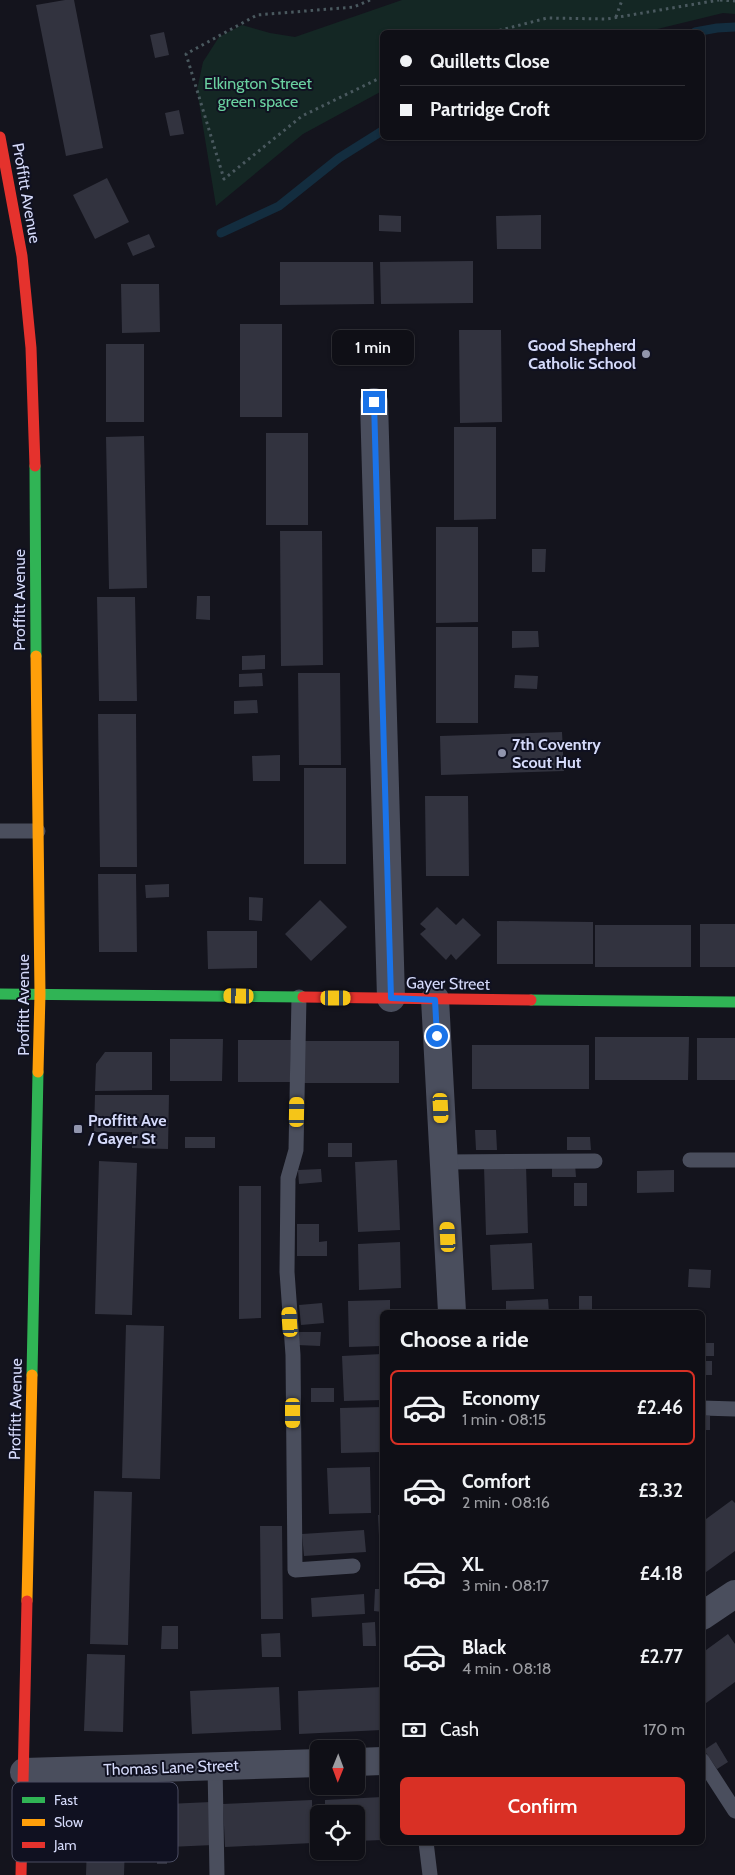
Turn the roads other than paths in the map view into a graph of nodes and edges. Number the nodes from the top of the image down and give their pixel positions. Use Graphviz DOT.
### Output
graph roads {
  1 [pos="0,137"];
  2 [pos="374,402"];
  3 [pos="0,831"];
  4 [pos="38,831"];
  5 [pos="0,994"];
  6 [pos="40,994"];
  7 [pos="299,997"];
  8 [pos="391,998"];
  9 [pos="435,1000"];
  10 [pos="735,1002"];
  11 [pos="595,1160"];
  12 [pos="690,1160"];
  13 [pos="735,1160"];
  14 [pos="444,1162"];
  15 [pos="452,1310"];
  16 [pos="705,1408"];
  17 [pos="735,1409"];
  18 [pos="354,1566"];
  19 [pos="735,1594"];
  20 [pos="705,1614"];
  21 [pos="380,1761"];
  22 [pos="365,1762"];
  23 [pos="310,1763"];
  24 [pos="705,1765"];
  25 [pos="215,1766"];
  26 [pos="24,1772"];
  27 [pos="24,1782"];
  28 [pos="735,1811"];
  29 [pos="426,1845"];
  30 [pos="21,1862"];
  31 [pos="21,1875"];
  32 [pos="217,1875"];
  33 [pos="430,1875"];
  1 -- 4 [label="street, Proffitt Avenue"];
  2 -- 8 [label="street"];
  3 -- 4 [label="lane"];
  4 -- 6 [label="street, Proffitt Avenue"];
  5 -- 6 [label="street, Gayer Street"];
  6 -- 7 [label="street, Gayer Street"];
  6 -- 26 [label="street, Proffitt Avenue"];
  7 -- 8 [label="street, Gayer Street"];
  7 -- 18 [label="lane"];
  8 -- 9 [label="street, Gayer Street"];
  9 -- 10 [label="street, Gayer Street"];
  9 -- 14 [label="street"];
  11 -- 14 [label="lane"];
  12 -- 13 [label="lane"];
  14 -- 15 [label="street"];
  16 -- 17 [label="lane"];
  19 -- 20 [label="street"];
  21 -- 22 [label="street"];
  23 -- 25 [label="street, Thomas Lane Street"];
  24 -- 28 [label="lane"];
  25 -- 26 [label="street, Thomas Lane Street"];
  25 -- 32 [label="lane"];
  26 -- 27 [label="street, Proffitt Avenue"];
  29 -- 33 [label="lane"];
  30 -- 31 [label="street, Proffitt Avenue"];
}
